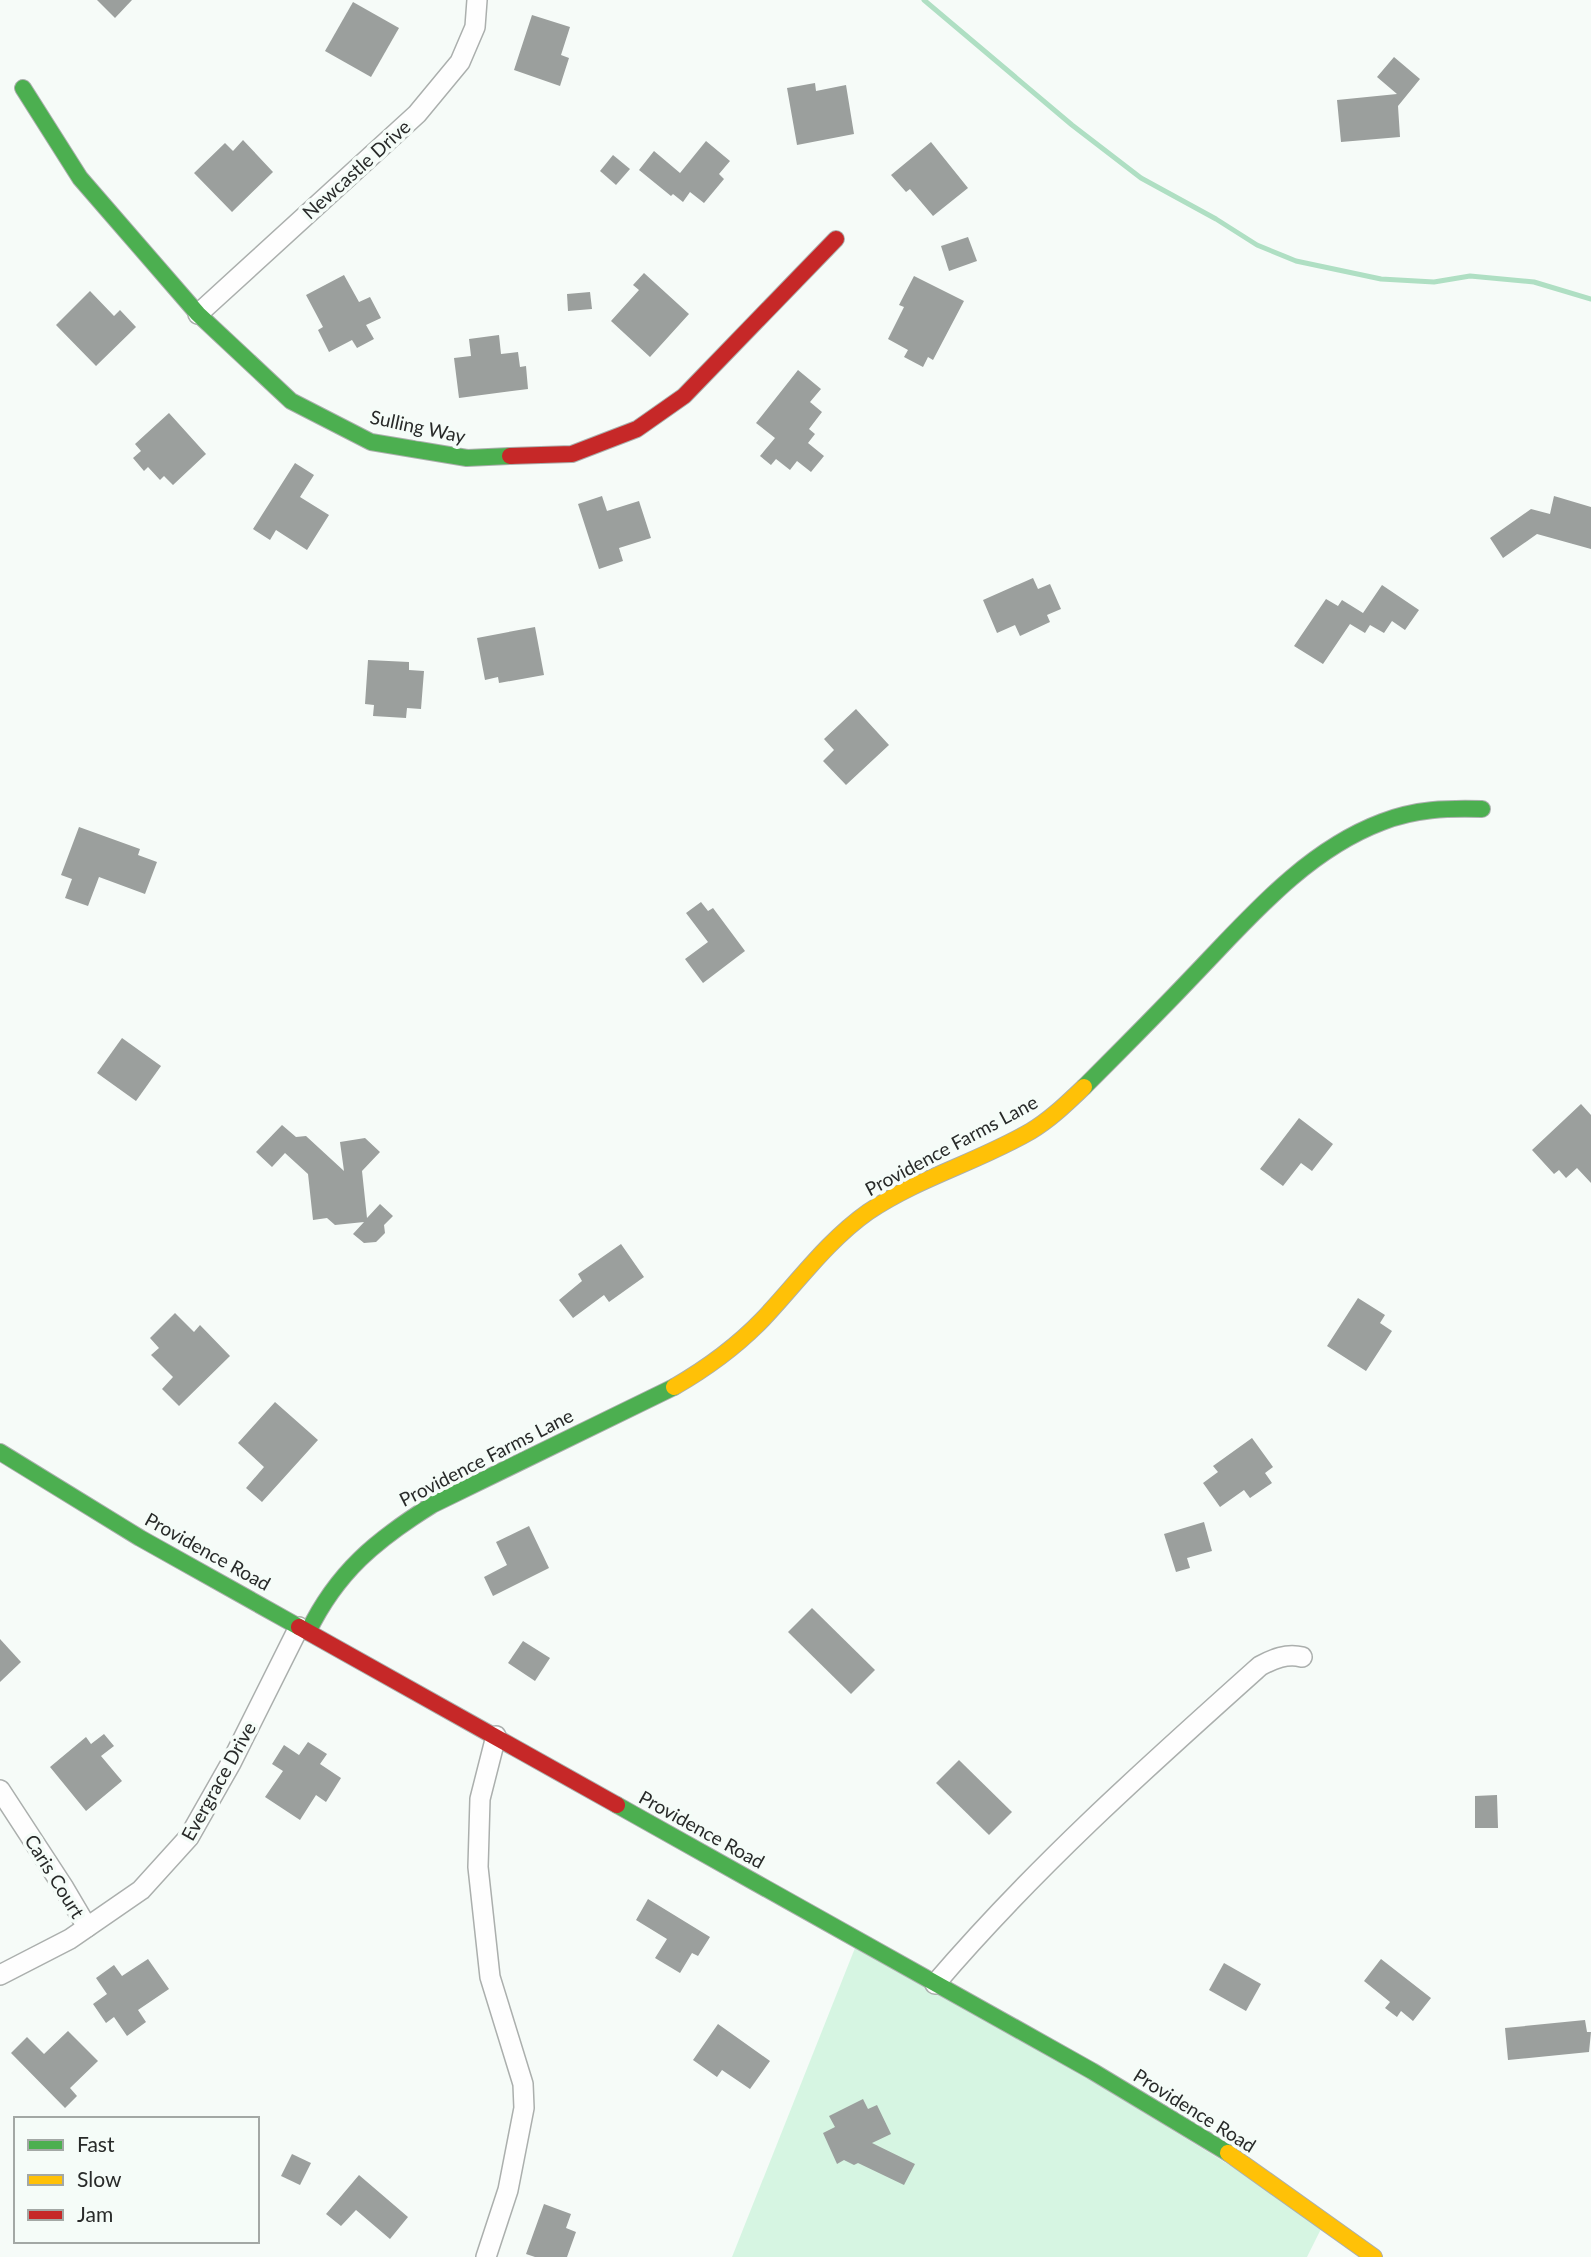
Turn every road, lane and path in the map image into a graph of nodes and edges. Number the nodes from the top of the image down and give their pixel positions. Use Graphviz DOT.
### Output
graph roads {
  1 [pos="477,0"];
  2 [pos="23,88"];
  3 [pos="836,239"];
  4 [pos="198,314"];
  5 [pos="1482,809"];
  6 [pos="0,1452"];
  7 [pos="304,1630"];
  8 [pos="1302,1657"];
  9 [pos="496,1736"];
  10 [pos="0,1790"];
  11 [pos="87,1927"];
  12 [pos="0,1975"];
  13 [pos="934,1984"];
  14 [pos="486,2257"];
  15 [pos="1374,2257"];
  1 -- 4 [label="street, Newcastle Drive"];
  2 -- 4 [label="street, Sulling Way"];
  3 -- 4 [label="street, Sulling Way"];
  5 -- 7 [label="street, Providence Farms Lane"];
  6 -- 7 [label="street, Providence Road"];
  7 -- 9 [label="street, Providence Road"];
  7 -- 11 [label="street, Evergrace Drive"];
  8 -- 13 [label="street"];
  9 -- 13 [label="street, Providence Road"];
  9 -- 14 [label="street"];
  10 -- 11 [label="street, Caris Court"];
  11 -- 12 [label="street, Evergrace Drive"];
  13 -- 15 [label="street, Providence Road"];
}
